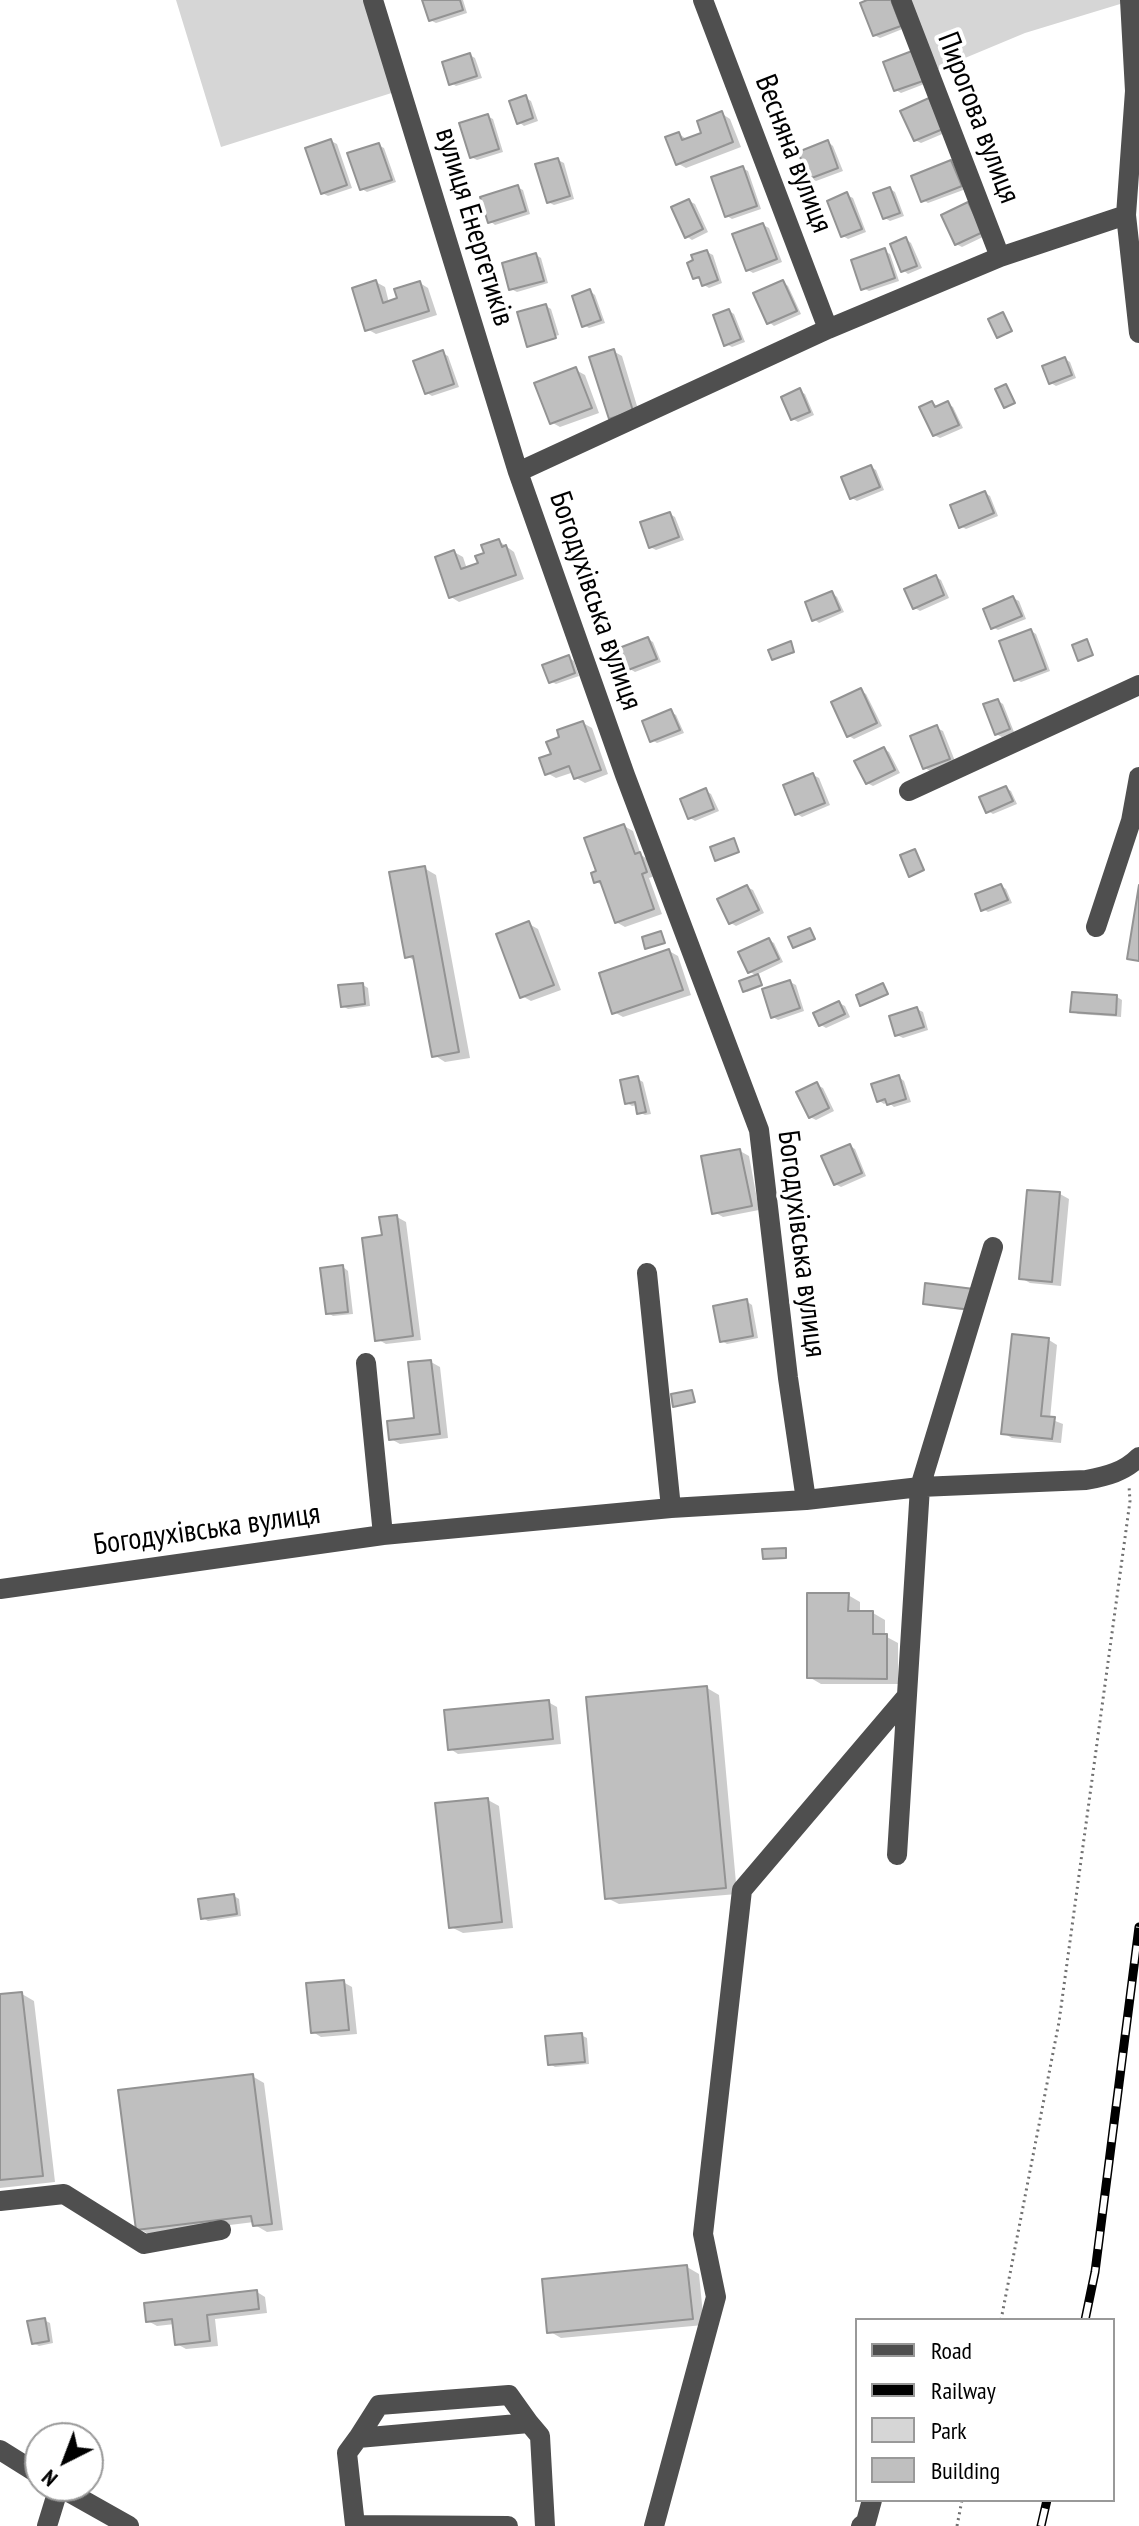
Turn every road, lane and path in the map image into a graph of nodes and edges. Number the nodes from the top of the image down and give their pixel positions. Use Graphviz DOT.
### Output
graph roads {
  1 [pos="373,0"];
  2 [pos="703,0"];
  3 [pos="901,0"];
  4 [pos="1130,0"];
  5 [pos="1126,215"];
  6 [pos="1000,257"];
  7 [pos="828,329"];
  8 [pos="1139,333"];
  9 [pos="518,472"];
  10 [pos="1139,685"];
  11 [pos="1139,777"];
  12 [pos="909,791"];
  13 [pos="1096,927"];
  14 [pos="993,1247"];
  15 [pos="647,1273"];
  16 [pos="366,1363"];
  17 [pos="1134,1462"];
  18 [pos="920,1487"];
  19 [pos="806,1500"];
  20 [pos="671,1508"];
  21 [pos="383,1535"];
  22 [pos="0,1589"];
  23 [pos="907,1696"];
  24 [pos="897,1855"];
  25 [pos="0,2201"];
  26 [pos="221,2230"];
  27 [pos="1001,2318"];
  28 [pos="529,2423"];
  29 [pos="358,2438"];
  30 [pos="0,2450"];
  31 [pos="24,2465"];
  32 [pos="54,2502"];
  33 [pos="86,2502"];
  34 [pos="871,2502"];
  35 [pos="962,2502"];
  36 [pos="47,2526"];
  37 [pos="129,2526"];
  38 [pos="508,2526"];
  39 [pos="545,2526"];
  40 [pos="654,2526"];
  41 [pos="861,2526"];
  42 [pos="957,2526"];
  1 -- 9 [label="street, вулиця Енергетиків"];
  2 -- 7 [label="street, Весняна вулиця"];
  3 -- 6 [label="street, Пирогова вулиця"];
  4 -- 5 [label="street"];
  5 -- 6 [label="street, Богодухівська вулиця"];
  5 -- 8 [label="street"];
  6 -- 7 [label="street, Богодухівська вулиця"];
  7 -- 9 [label="street, Богодухівська вулиця"];
  9 -- 19 [label="street, Богодухівська вулиця"];
  10 -- 12 [label="street"];
  11 -- 13 [label="street"];
  14 -- 18 [label="street"];
  15 -- 20 [label="street"];
  16 -- 21 [label="street"];
  17 -- 18 [label="street, Богодухівська вулиця"];
  17 -- 27 [label="path"];
  18 -- 19 [label="street, Богодухівська вулиця"];
  18 -- 23 [label="street"];
  19 -- 20 [label="street, Богодухівська вулиця"];
  20 -- 21 [label="street, Богодухівська вулиця"];
  21 -- 22 [label="street, Богодухівська вулиця"];
  23 -- 24 [label="street"];
  23 -- 40 [label="street"];
  25 -- 26 [label="street"];
  28 -- 29 [label="street"];
  28 -- 29 [label="street"];
  28 -- 39 [label="street"];
  29 -- 38 [label="street"];
  30 -- 31 [label="street"];
  32 -- 36 [label="street"];
  33 -- 37 [label="street"];
  34 -- 41 [label="street"];
  35 -- 42 [label="path"];
}
